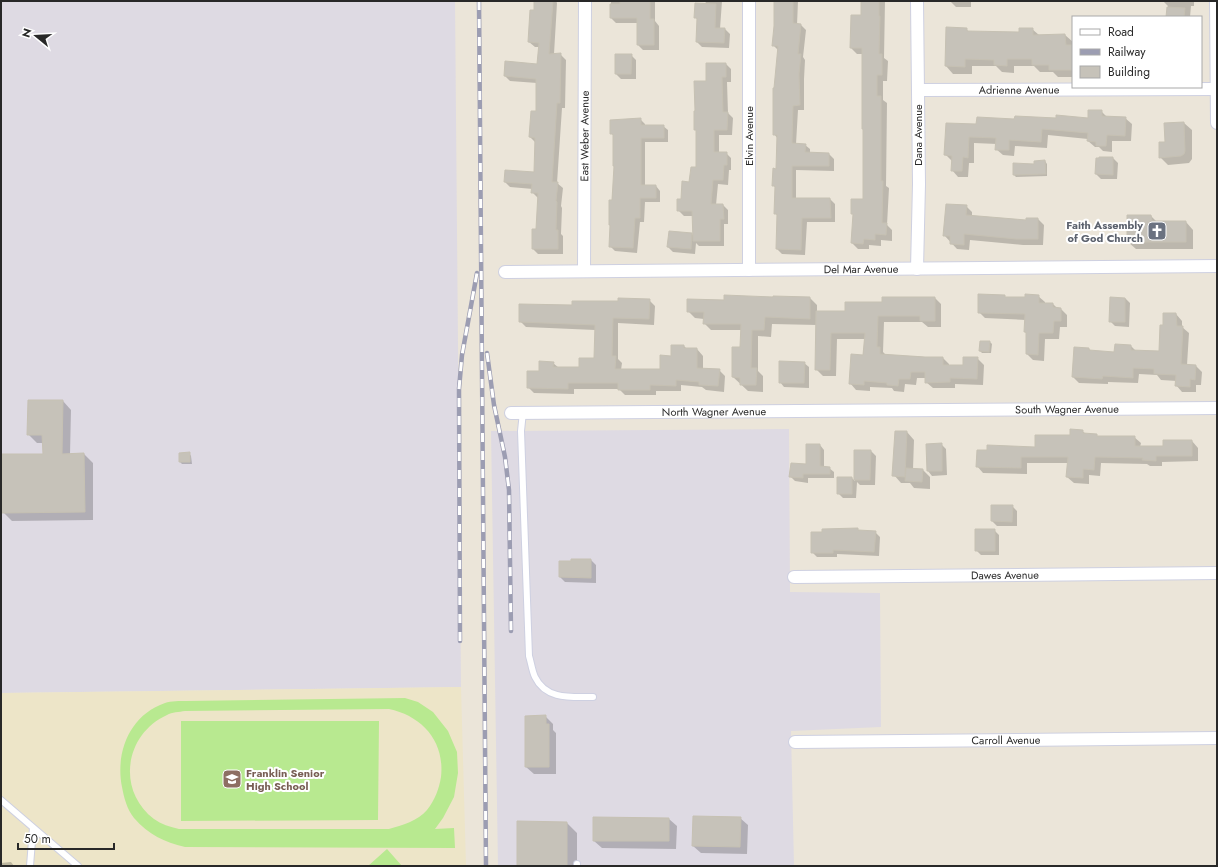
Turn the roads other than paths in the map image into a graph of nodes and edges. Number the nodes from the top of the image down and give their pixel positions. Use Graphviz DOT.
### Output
graph roads {
  1 [pos="584,1"];
  2 [pos="749,1"];
  3 [pos="917,1"];
  4 [pos="1216,1"];
  5 [pos="1217,89"];
  6 [pos="918,90"];
  7 [pos="1217,123"];
  8 [pos="1217,266"];
  9 [pos="917,269"];
  10 [pos="749,270"];
  11 [pos="584,271"];
  12 [pos="505,272"];
  13 [pos="1217,408"];
  14 [pos="918,409"];
  15 [pos="517,413"];
  16 [pos="1217,573"];
  17 [pos="794,577"];
  18 [pos="593,697"];
  19 [pos="1217,738"];
  20 [pos="794,742"];
  21 [pos="1,800"];
  22 [pos="33,828"];
  23 [pos="30,866"];
  24 [pos="78,866"];
  1 -- 11 [label="street, East Weber Avenue"];
  2 -- 10 [label="street, Elvin Avenue"];
  3 -- 6 [label="street, Dana Avenue"];
  4 -- 5 [label="street"];
  5 -- 6 [label="street, Adrienne Avenue"];
  5 -- 7 [label="street"];
  6 -- 9 [label="street, Dana Avenue"];
  8 -- 9 [label="street, Del Mar Avenue"];
  9 -- 10 [label="street, Del Mar Avenue"];
  10 -- 11 [label="street, Del Mar Avenue"];
  11 -- 12 [label="street, Del Mar Avenue"];
  13 -- 14 [label="street, South Wagner Avenue"];
  14 -- 15 [label="street, North Wagner Avenue"];
  15 -- 18 [label="lane"];
  16 -- 17 [label="street, Dawes Avenue"];
  19 -- 20 [label="street, Carroll Avenue"];
  21 -- 22 [label="lane"];
  22 -- 23 [label="lane"];
  22 -- 24 [label="lane"];
}
